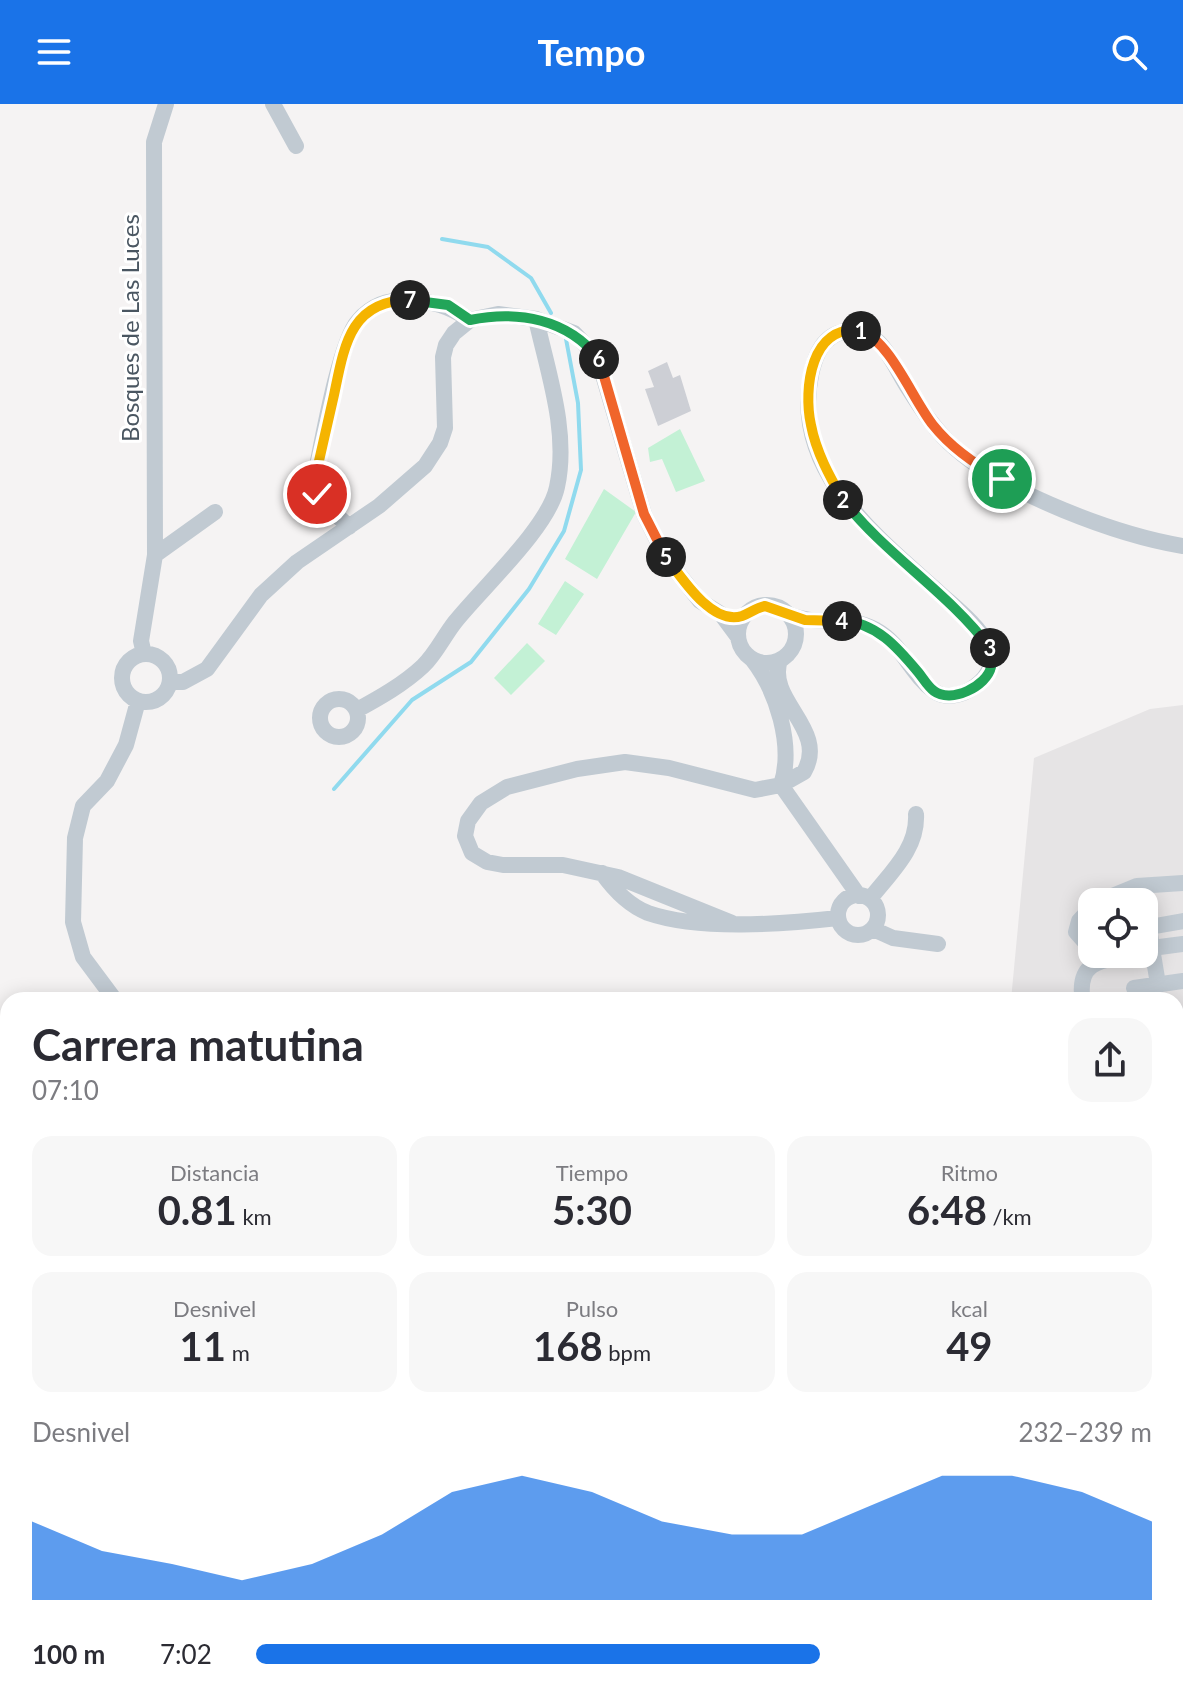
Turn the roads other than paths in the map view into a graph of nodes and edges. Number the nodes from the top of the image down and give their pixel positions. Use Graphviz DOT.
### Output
graph roads {
  1 [pos="166,104"];
  2 [pos="273,104"];
  3 [pos="296,146"];
  4 [pos="536,319"];
  5 [pos="470,320"];
  6 [pos="215,512"];
  7 [pos="349,527"];
  8 [pos="1183,546"];
  9 [pos="155,555"];
  10 [pos="721,614"];
  11 [pos="788,614"];
  12 [pos="746,615"];
  13 [pos="824,621"];
  14 [pos="738,637"];
  15 [pos="794,642"];
  16 [pos="144,654"];
  17 [pos="752,659"];
  18 [pos="780,660"];
  19 [pos="170,682"];
  20 [pos="138,701"];
  21 [pos="357,710"];
  22 [pos="781,785"];
  23 [pos="916,814"];
  24 [pos="1183,883"];
  25 [pos="1132,888"];
  26 [pos="865,898"];
  27 [pos="838,918"];
  28 [pos="1183,921"];
  29 [pos="1158,926"];
  30 [pos="873,929"];
  31 [pos="938,944"];
  32 [pos="1183,944"];
  33 [pos="1158,948"];
  34 [pos="1091,968"];
  35 [pos="1153,968"];
  36 [pos="1183,981"];
  37 [pos="1158,984"];
  38 [pos="1134,988"];
  39 [pos="109,992"];
  40 [pos="1082,992"];
  1 -- 9 [label="street, Bosques de Las Luces"];
  2 -- 3 [label="street"];
  4 -- 5 [label="street"];
  4 -- 10 [label="street"];
  4 -- 21 [label="street"];
  5 -- 7 [label="street"];
  5 -- 7 [label="street"];
  6 -- 9 [label="street"];
  7 -- 19 [label="street"];
  8 -- 13 [label="street"];
  9 -- 16 [label="street, Bosques de Las Luces"];
  10 -- 12 [label="street"];
  10 -- 14 [label="street"];
  11 -- 12 [label="street"];
  11 -- 13 [label="street"];
  11 -- 15 [label="street"];
  12 -- 14 [label="street"];
  13 -- 15 [label="street"];
  14 -- 17 [label="street"];
  15 -- 18 [label="street"];
  16 -- 19 [label="street"];
  16 -- 20 [label="street"];
  17 -- 18 [label="street"];
  17 -- 22 [label="street"];
  18 -- 22 [label="street"];
  19 -- 20 [label="street"];
  20 -- 39 [label="street"];
  22 -- 26 [label="street"];
  22 -- 27 [label="street"];
  23 -- 26 [label="street"];
  24 -- 25 [label="street"];
  26 -- 27 [label="street"];
  26 -- 30 [label="street"];
  27 -- 30 [label="street"];
  28 -- 29 [label="street"];
  30 -- 31 [label="street"];
  32 -- 33 [label="street"];
  34 -- 40 [label="street"];
  35 -- 37 [label="street"];
  36 -- 37 [label="street"];
  37 -- 38 [label="street"];
}
